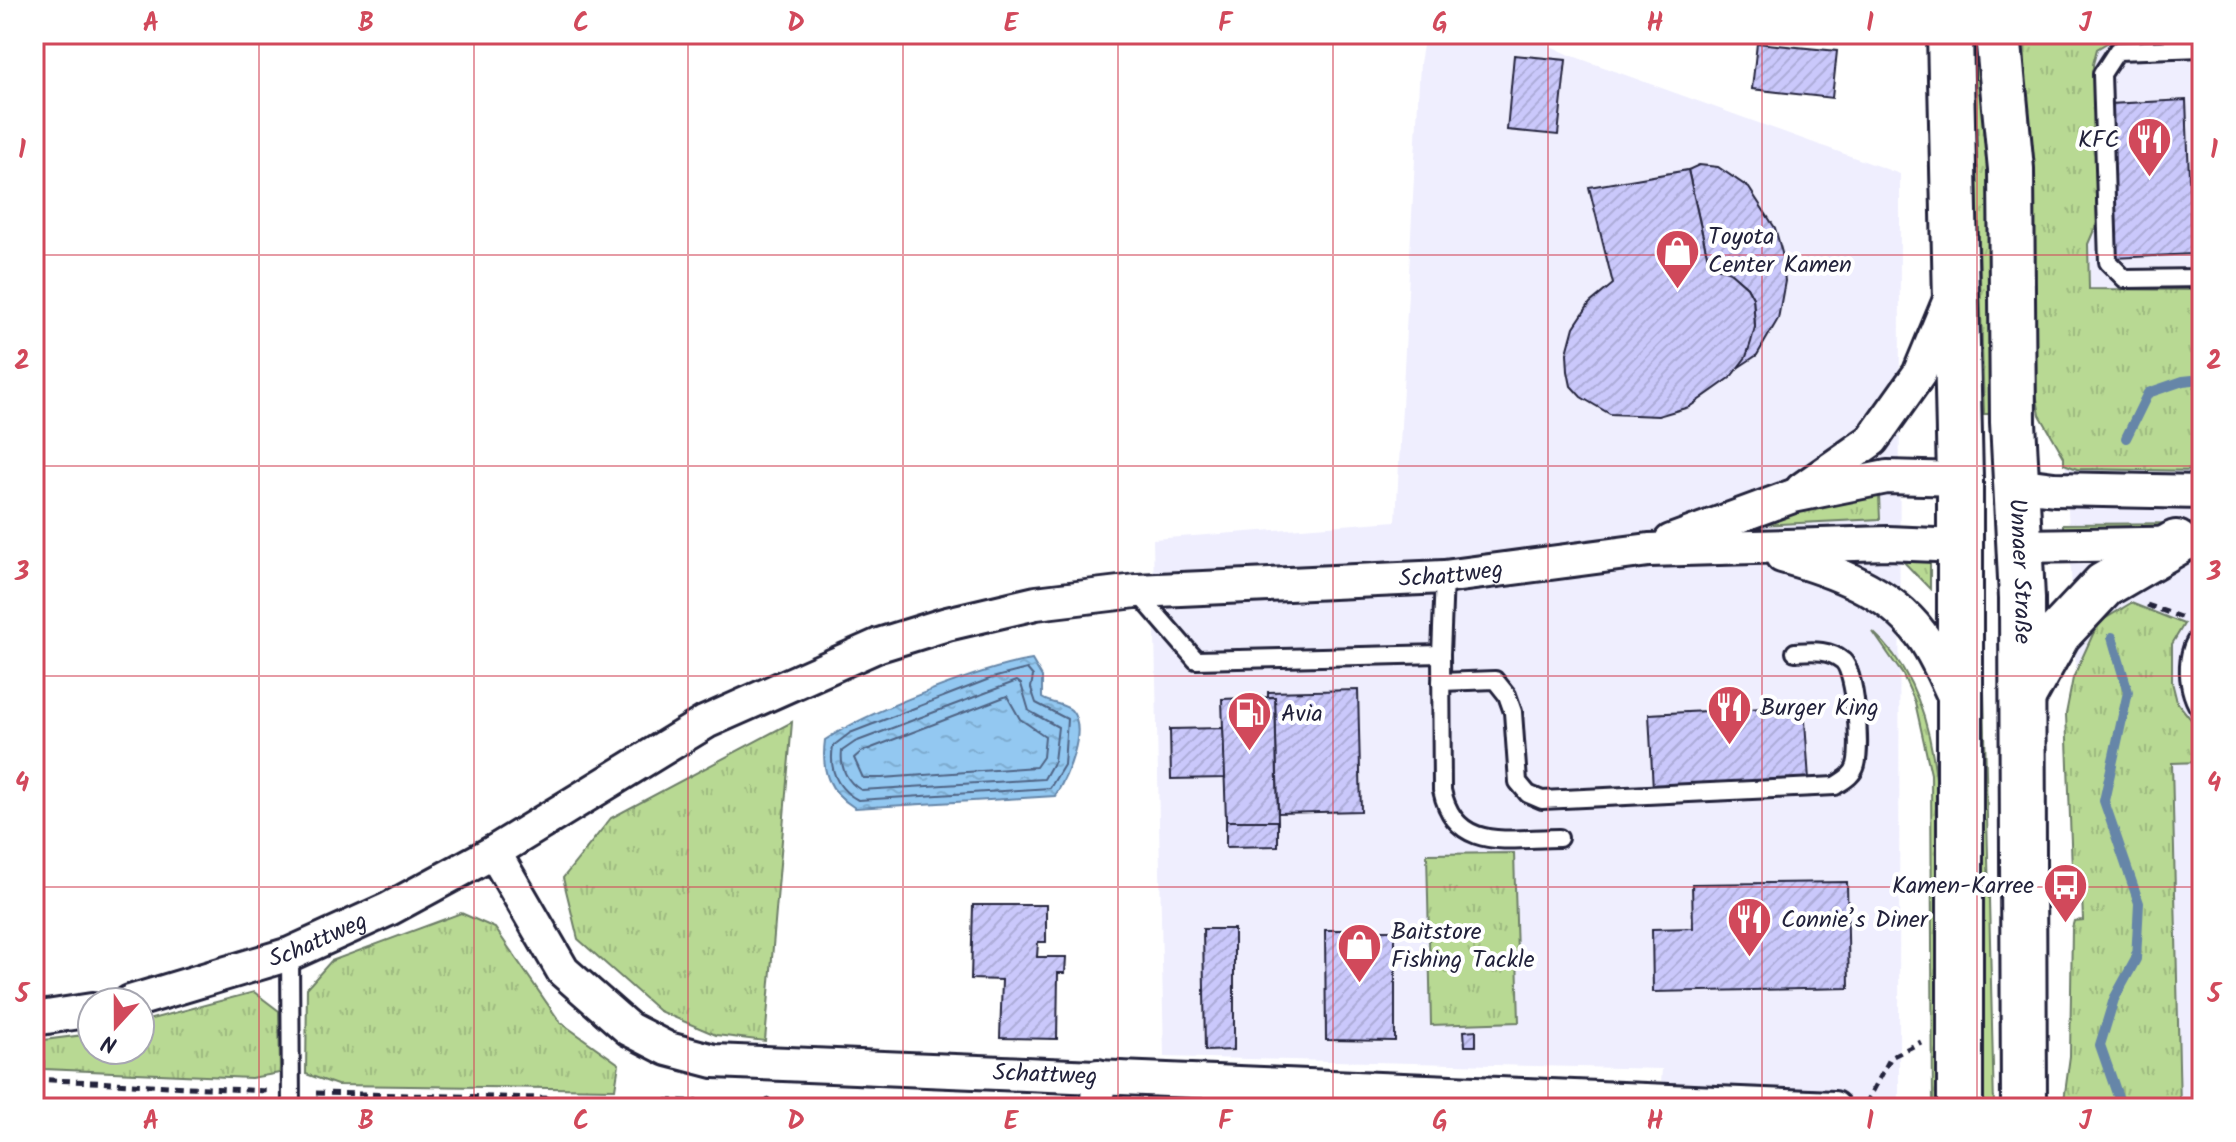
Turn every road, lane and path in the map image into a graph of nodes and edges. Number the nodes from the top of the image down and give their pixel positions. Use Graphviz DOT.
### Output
graph roads {
  1 [pos="1950,34"];
  2 [pos="1998,34"];
  3 [pos="2202,48"];
  4 [pos="2202,278"];
  5 [pos="1955,287"];
  6 [pos="1960,479"];
  7 [pos="2015,484"];
  8 [pos="2202,492"];
  9 [pos="1793,496"];
  10 [pos="2189,543"];
  11 [pos="1959,546"];
  12 [pos="2020,546"];
  13 [pos="1756,549"];
  14 [pos="1649,550"];
  15 [pos="1444,577"];
  16 [pos="1136,591"];
  17 [pos="2139,602"];
  18 [pos="2188,620"];
  19 [pos="2202,633"];
  20 [pos="1795,652"];
  21 [pos="1441,654"];
  22 [pos="1441,682"];
  23 [pos="2020,702"];
  24 [pos="1959,706"];
  25 [pos="2202,712"];
  26 [pos="1559,838"];
  27 [pos="494,852"];
  28 [pos="290,954"];
  29 [pos="156,994"];
  30 [pos="76,1012"];
  31 [pos="34,1019"];
  32 [pos="1926,1039"];
  33 [pos="786,1066"];
  34 [pos="34,1079"];
  35 [pos="1097,1092"];
  36 [pos="291,1100"];
  37 [pos="1834,1108"];
  38 [pos="1863,1108"];
  39 [pos="1960,1108"];
  40 [pos="2024,1108"];
  1 -- 5 [label="main road"];
  2 -- 7 [label="main road, Unnaer Straße"];
  3 -- 4 [label="lane"];
  5 -- 6 [label="main road"];
  5 -- 9 [label="street, Schattweg"];
  6 -- 7 [label="main road, Schattweg"];
  6 -- 9 [label="street, Schattweg"];
  6 -- 11 [label="main road"];
  7 -- 8 [label="street"];
  7 -- 12 [label="main road, Unnaer Straße"];
  9 -- 14 [label="street, Schattweg"];
  10 -- 12 [label="street"];
  10 -- 23 [label="main road"];
  11 -- 12 [label="main road"];
  11 -- 13 [label="street, Schattweg"];
  11 -- 24 [label="main road"];
  12 -- 23 [label="main road, Unnaer Straße"];
  13 -- 14 [label="street, Schattweg"];
  13 -- 24 [label="street, Schattweg"];
  14 -- 15 [label="street, Schattweg"];
  15 -- 16 [label="street, Schattweg"];
  15 -- 21 [label="lane"];
  16 -- 21 [label="lane"];
  16 -- 27 [label="street, Schattweg"];
  17 -- 18 [label="path"];
  19 -- 25 [label="lane"];
  20 -- 22 [label="lane"];
  21 -- 22 [label="lane"];
  22 -- 26 [label="lane"];
  23 -- 40 [label="main road, Unnaer Straße"];
  24 -- 39 [label="main road"];
  27 -- 28 [label="street, Schattweg"];
  27 -- 33 [label="street, Schattweg"];
  28 -- 29 [label="street, Schattweg"];
  28 -- 36 [label="lane"];
  30 -- 31 [label="street"];
  32 -- 38 [label="path"];
  33 -- 35 [label="street, Schattweg"];
  33 -- 36 [label="path"];
  34 -- 36 [label="path"];
  35 -- 37 [label="street, Schattweg"];
}
